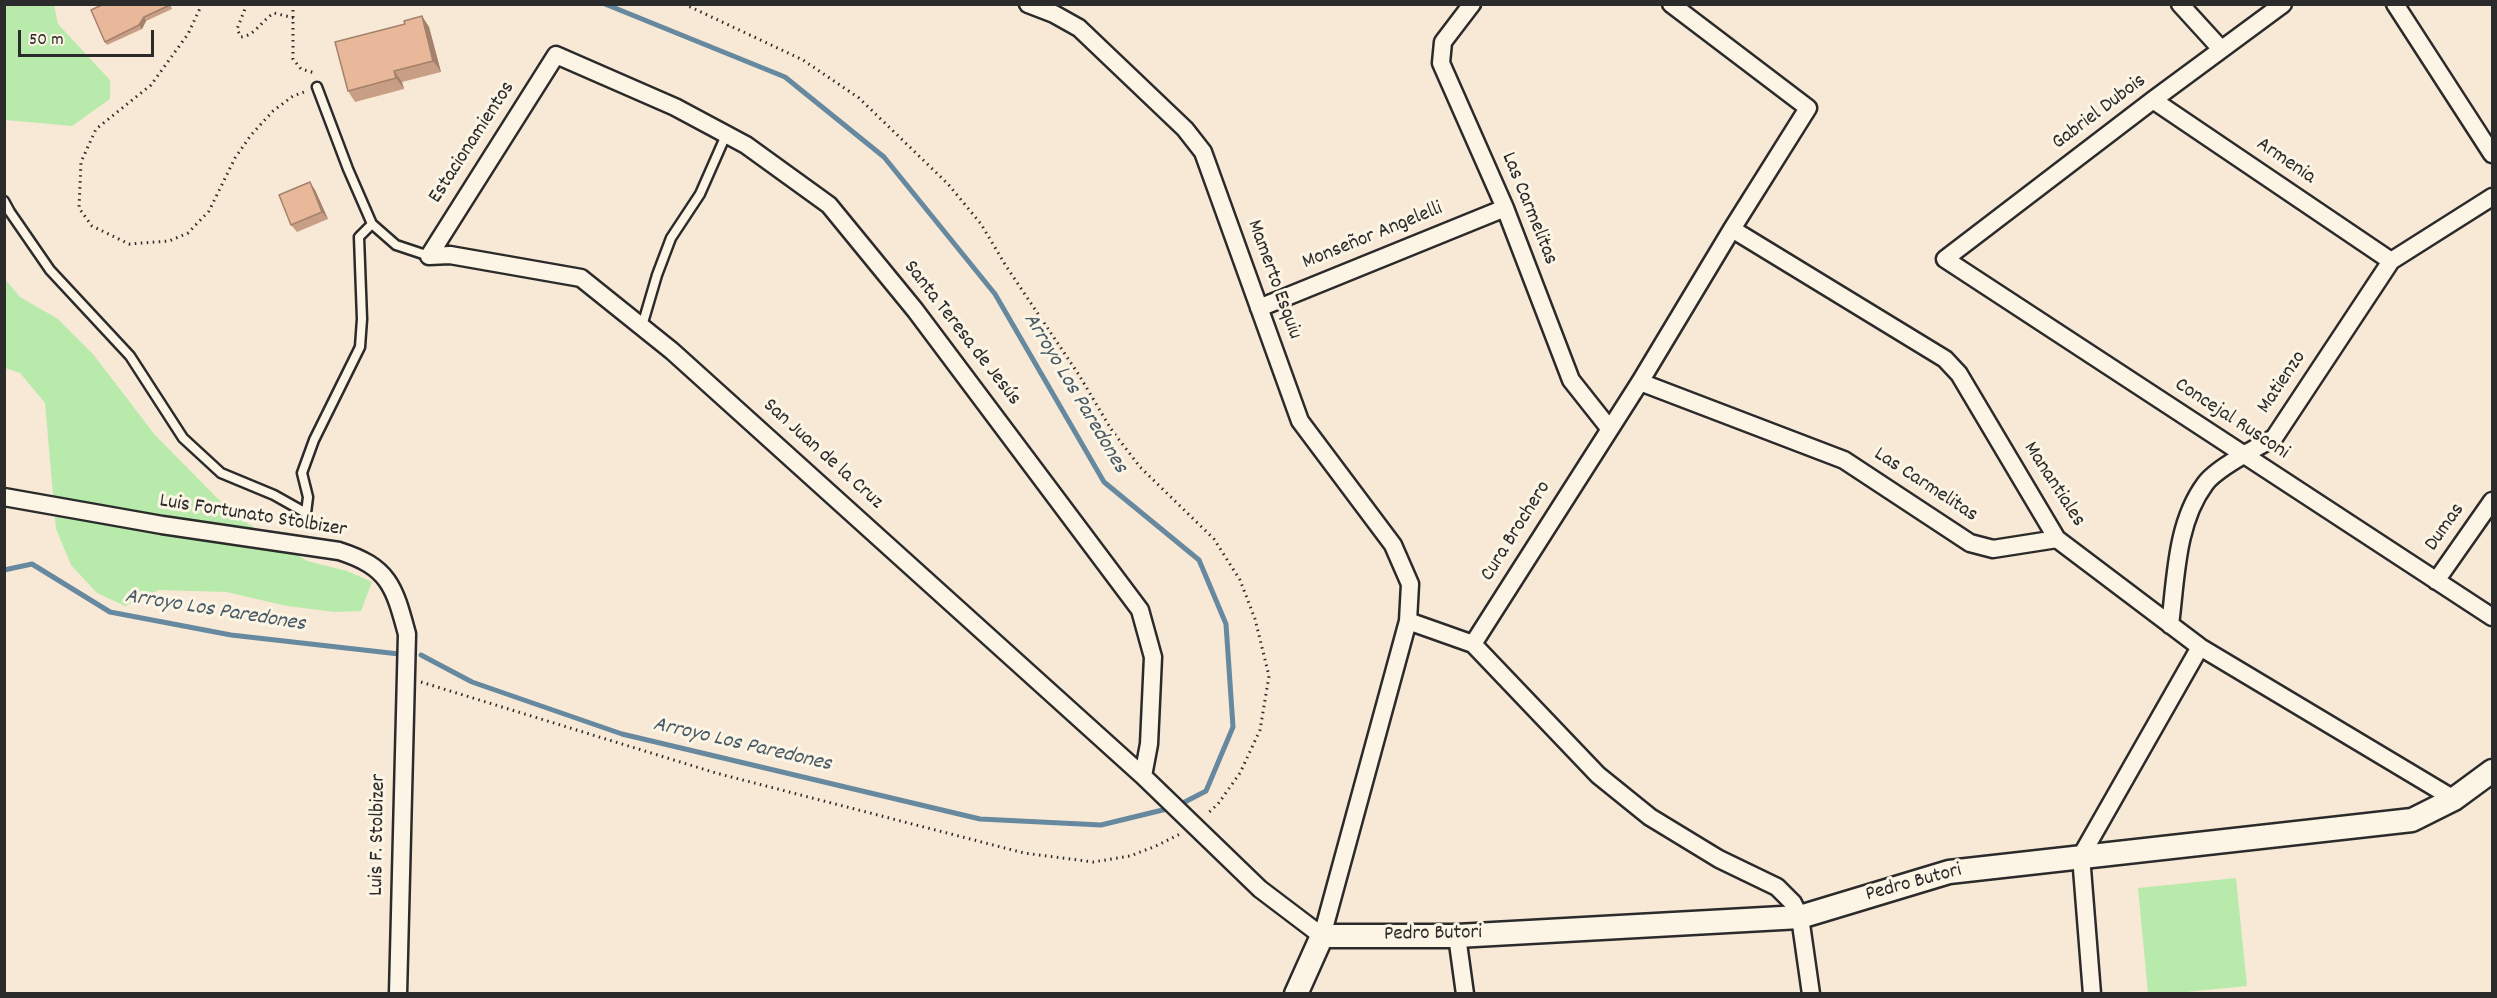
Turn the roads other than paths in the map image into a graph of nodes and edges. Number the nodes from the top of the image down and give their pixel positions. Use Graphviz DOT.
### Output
graph roads {
  1 [pos="1028,4"];
  2 [pos="1472,4"];
  3 [pos="1671,4"];
  4 [pos="2180,4"];
  5 [pos="2283,4"];
  6 [pos="2395,4"];
  7 [pos="2222,49"];
  8 [pos="556,55"];
  9 [pos="317,87"];
  10 [pos="2153,100"];
  11 [pos="726,135"];
  12 [pos="2493,154"];
  13 [pos="2493,197"];
  14 [pos="4,201"];
  15 [pos="1505,208"];
  16 [pos="372,224"];
  17 [pos="1732,229"];
  18 [pos="429,256"];
  19 [pos="1946,259"];
  20 [pos="2391,261"];
  21 [pos="1259,308"];
  22 [pos="642,326"];
  23 [pos="1640,382"];
  24 [pos="1609,428"];
  25 [pos="2244,455"];
  26 [pos="4,497"];
  27 [pos="2493,501"];
  28 [pos="2057,538"];
  29 [pos="2436,581"];
  30 [pos="2493,617"];
  31 [pos="1408,621"];
  32 [pos="2170,625"];
  33 [pos="1473,644"];
  34 [pos="2200,647"];
  35 [pos="405,677"];
  36 [pos="2493,771"];
  37 [pos="1143,776"];
  38 [pos="2454,799"];
  39 [pos="2081,856"];
  40 [pos="1800,917"];
  41 [pos="1322,936"];
  42 [pos="1457,936"];
  43 [pos="398,993"];
  44 [pos="1296,993"];
  45 [pos="1465,993"];
  46 [pos="1811,993"];
  47 [pos="2092,993"];
  1 -- 21 [label="street, Mamerto Esquiu"];
  2 -- 15 [label="street, Las Carmelitas"];
  3 -- 17 [label="street, Cura Brochero"];
  4 -- 7 [label="street"];
  5 -- 7 [label="street, Gabriel Dubois"];
  6 -- 12 [label="street"];
  7 -- 10 [label="street, Gabriel Dubois"];
  8 -- 11 [label="street, Santa Teresa de Jesús"];
  8 -- 18 [label="street, Estacionamientos"];
  9 -- 16 [label="lane"];
  10 -- 19 [label="street, Gabriel Dubois"];
  10 -- 20 [label="street, Armenia"];
  11 -- 22 [label="lane"];
  11 -- 37 [label="street, Santa Teresa de Jesús"];
  13 -- 20 [label="street, Matienzo"];
  14 -- 16 [label="lane"];
  15 -- 21 [label="street, Monseñor Angelelli"];
  15 -- 24 [label="street, Las Carmelitas"];
  16 -- 18 [label="lane"];
  17 -- 23 [label="street, Cura Brochero"];
  17 -- 28 [label="street, Manantiales"];
  18 -- 22 [label="street, San Juan de la Cruz"];
  19 -- 25 [label="street, Concejal Rusconi"];
  20 -- 25 [label="street, Matienzo"];
  21 -- 31 [label="street, Mamerto Esquiu"];
  22 -- 37 [label="street, San Juan de la Cruz"];
  23 -- 24 [label="street, Cura Brochero"];
  23 -- 28 [label="street, Las Carmelitas"];
  24 -- 33 [label="street, Cura Brochero"];
  25 -- 29 [label="street, Concejal Rusconi"];
  25 -- 32 [label="street, Matienzo"];
  26 -- 35 [label="street, Luis Fortunato Stolbizer"];
  27 -- 29 [label="street, Dumas"];
  28 -- 32 [label="street, Manantiales"];
  29 -- 30 [label="street, Concejal Rusconi"];
  31 -- 33 [label="street"];
  31 -- 41 [label="street"];
  32 -- 34 [label="street, Manantiales"];
  33 -- 40 [label="street"];
  34 -- 38 [label="street, Manantiales"];
  34 -- 39 [label="street"];
  35 -- 43 [label="street, Luis F. Stolbizer"];
  36 -- 38 [label="street, Pedro Butori"];
  37 -- 41 [label="street, San Juan de la Cruz"];
  38 -- 39 [label="street, Pedro Butori"];
  39 -- 40 [label="street, Pedro Butori"];
  39 -- 47 [label="street"];
  40 -- 42 [label="street, Pedro Butori"];
  40 -- 46 [label="street"];
  41 -- 42 [label="street, Pedro Butori"];
  41 -- 44 [label="street"];
  42 -- 45 [label="street"];
}
